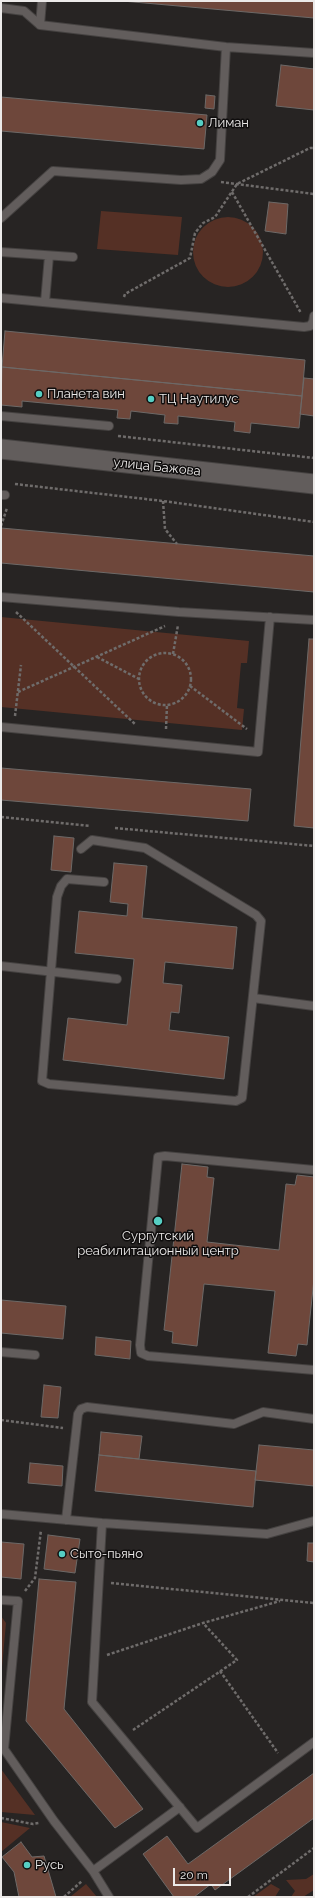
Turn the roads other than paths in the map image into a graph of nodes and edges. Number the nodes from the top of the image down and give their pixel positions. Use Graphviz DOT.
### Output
graph roads {
  1 [pos="42,1"];
  2 [pos="1,8"];
  3 [pos="40,24"];
  4 [pos="226,47"];
  5 [pos="314,53"];
  6 [pos="1,218"];
  7 [pos="1,252"];
  8 [pos="50,256"];
  9 [pos="73,257"];
  10 [pos="1,298"];
  11 [pos="45,302"];
  12 [pos="314,316"];
  13 [pos="1,416"];
  14 [pos="109,426"];
  15 [pos="1,449"];
  16 [pos="314,484"];
  17 [pos="1,596"];
  18 [pos="270,618"];
  19 [pos="314,620"];
  20 [pos="1,727"];
  21 [pos="81,849"];
  22 [pos="104,882"];
  23 [pos="1,966"];
  24 [pos="50,971"];
  25 [pos="117,979"];
  26 [pos="253,998"];
  27 [pos="314,1006"];
  28 [pos="314,1170"];
  29 [pos="1,1352"];
  30 [pos="35,1355"];
  31 [pos="314,1370"];
  32 [pos="314,1419"];
  33 [pos="1,1514"];
  34 [pos="66,1520"];
  35 [pos="314,1521"];
  36 [pos="102,1524"];
  37 [pos="1,1600"];
  38 [pos="314,1742"];
  39 [pos="180,1808"];
  40 [pos="93,1871"];
  41 [pos="110,1897"];
  1 -- 3 [label="lane"];
  2 -- 3 [label="lane"];
  3 -- 4 [label="lane"];
  4 -- 5 [label="lane"];
  4 -- 6 [label="lane"];
  7 -- 8 [label="lane"];
  8 -- 9 [label="lane"];
  8 -- 11 [label="lane"];
  10 -- 11 [label="lane"];
  11 -- 12 [label="lane"];
  13 -- 14 [label="lane"];
  15 -- 16 [label="street, улица Бажова"];
  17 -- 18 [label="lane"];
  18 -- 19 [label="lane"];
  18 -- 20 [label="lane"];
  21 -- 26 [label="lane"];
  22 -- 24 [label="lane"];
  23 -- 24 [label="lane"];
  24 -- 25 [label="lane"];
  24 -- 26 [label="lane"];
  26 -- 27 [label="lane"];
  28 -- 31 [label="lane"];
  29 -- 30 [label="lane"];
  32 -- 34 [label="lane"];
  33 -- 34 [label="lane"];
  34 -- 36 [label="lane"];
  35 -- 36 [label="lane"];
  36 -- 39 [label="lane"];
  37 -- 40 [label="lane"];
  38 -- 39 [label="lane"];
  39 -- 40 [label="lane"];
  40 -- 41 [label="lane"];
}
